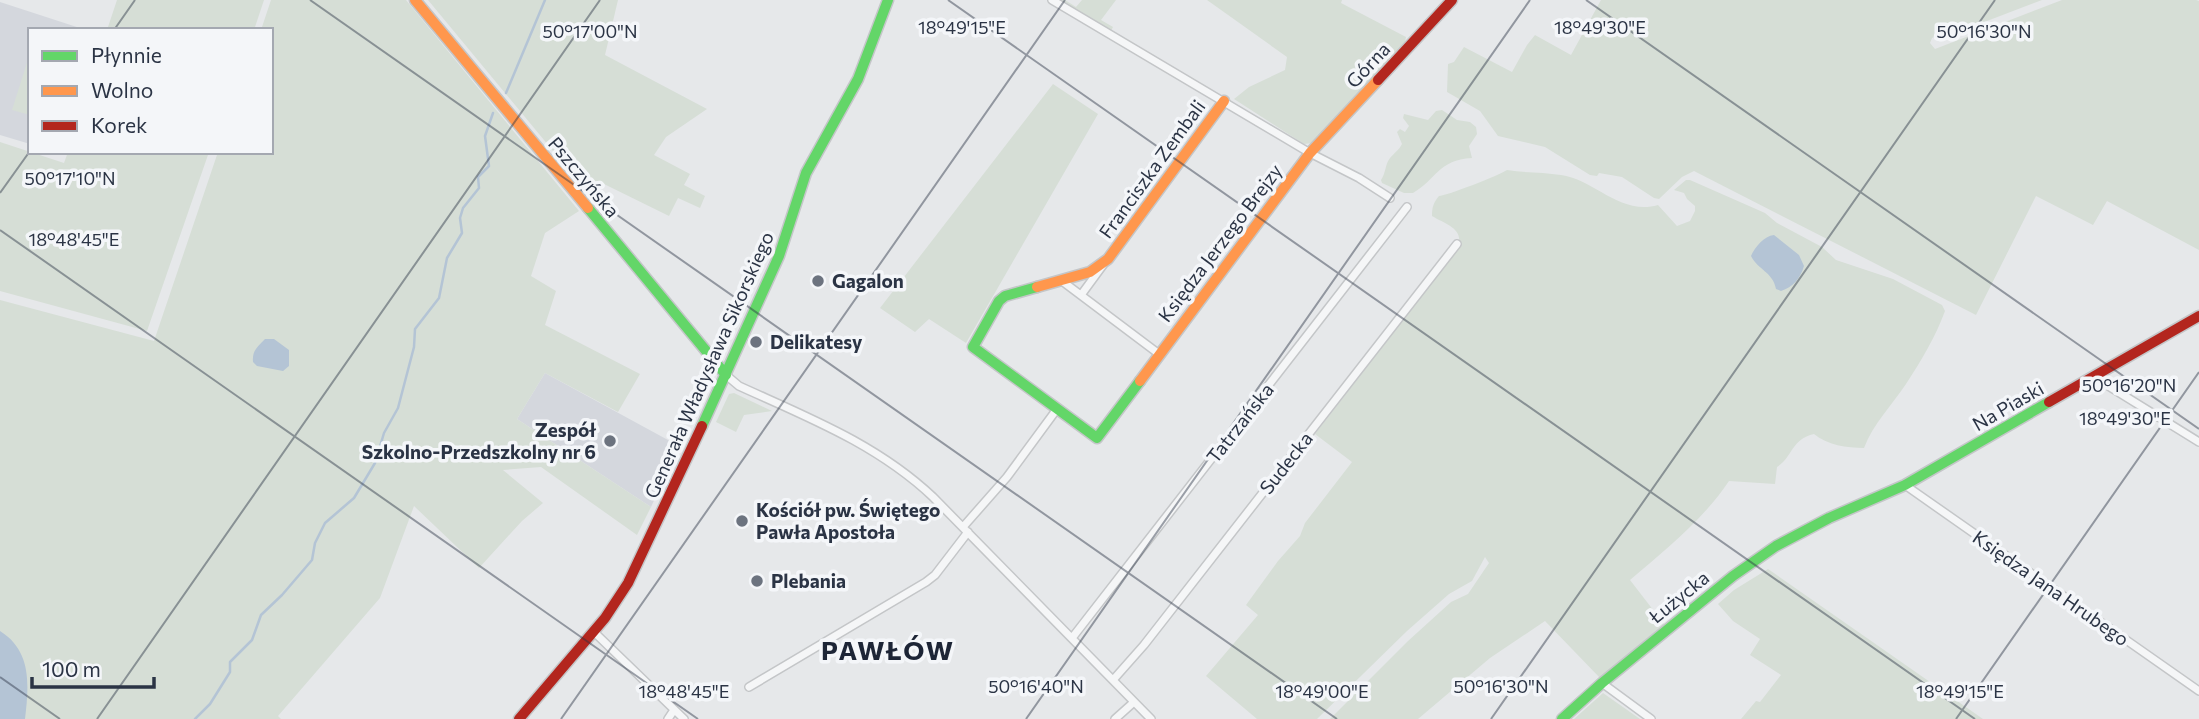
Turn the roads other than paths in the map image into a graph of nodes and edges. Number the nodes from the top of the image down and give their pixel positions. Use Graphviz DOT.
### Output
graph roads {
  1 [pos="415,0"];
  2 [pos="888,0"];
  3 [pos="1052,0"];
  4 [pos="1452,0"];
  5 [pos="1224,101"];
  6 [pos="1310,153"];
  7 [pos="1390,198"];
  8 [pos="1407,207"];
  9 [pos="1457,244"];
  10 [pos="1108,259"];
  11 [pos="1062,281"];
  12 [pos="1081,295"];
  13 [pos="2199,316"];
  14 [pos="1159,354"];
  15 [pos="726,375"];
  16 [pos="2096,375"];
  17 [pos="1057,409"];
  18 [pos="2199,443"];
  19 [pos="1905,485"];
  20 [pos="1829,518"];
  21 [pos="966,530"];
  22 [pos="594,632"];
  23 [pos="1072,638"];
  24 [pos="1113,680"];
  25 [pos="1602,683"];
  26 [pos="749,687"];
  27 [pos="2199,691"];
  28 [pos="1134,702"];
  29 [pos="674,709"];
  30 [pos="519,719"];
  31 [pos="668,719"];
  32 [pos="684,719"];
  33 [pos="1115,719"];
  34 [pos="1151,719"];
  35 [pos="1562,719"];
  36 [pos="1651,719"];
  1 -- 15 [label="street, Pszczyńska"];
  2 -- 15 [label="street, Generała Władysława Sikorskiego"];
  3 -- 5 [label="street, Franciszka Zembali"];
  4 -- 6 [label="street, Górna"];
  5 -- 6 [label="street, Franciszka Zembali"];
  5 -- 10 [label="street, Franciszka Zembali"];
  6 -- 7 [label="street, Franciszka Zembali"];
  6 -- 14 [label="street, Księdza Jerzego Brejzy"];
  8 -- 23 [label="street, Tatrzańska"];
  9 -- 24 [label="street, Sudecka"];
  10 -- 11 [label="street, Franciszka Zembali"];
  10 -- 12 [label="street, Franciszka Zembali"];
  11 -- 12 [label="street"];
  11 -- 17 [label="street, Księdza Jerzego Brejzy"];
  12 -- 14 [label="street"];
  13 -- 16 [label="street, Na Piaski"];
  14 -- 17 [label="street, Księdza Jerzego Brejzy"];
  15 -- 21 [label="street"];
  15 -- 22 [label="street, Generała Władysława Sikorskiego"];
  16 -- 18 [label="street"];
  16 -- 19 [label="street, Na Piaski"];
  17 -- 21 [label="street"];
  19 -- 20 [label="street, Na Piaski"];
  19 -- 27 [label="street, Księdza Jana Hrubego"];
  20 -- 25 [label="street, Łużycka"];
  21 -- 23 [label="street"];
  21 -- 26 [label="street"];
  22 -- 29 [label="street"];
  22 -- 30 [label="street, Generała Władysława Sikorskiego"];
  23 -- 24 [label="street"];
  24 -- 28 [label="street"];
  25 -- 35 [label="street, Łużycka"];
  25 -- 36 [label="street"];
  28 -- 33 [label="street"];
  28 -- 34 [label="street"];
  29 -- 31 [label="street"];
  29 -- 32 [label="street"];
}
